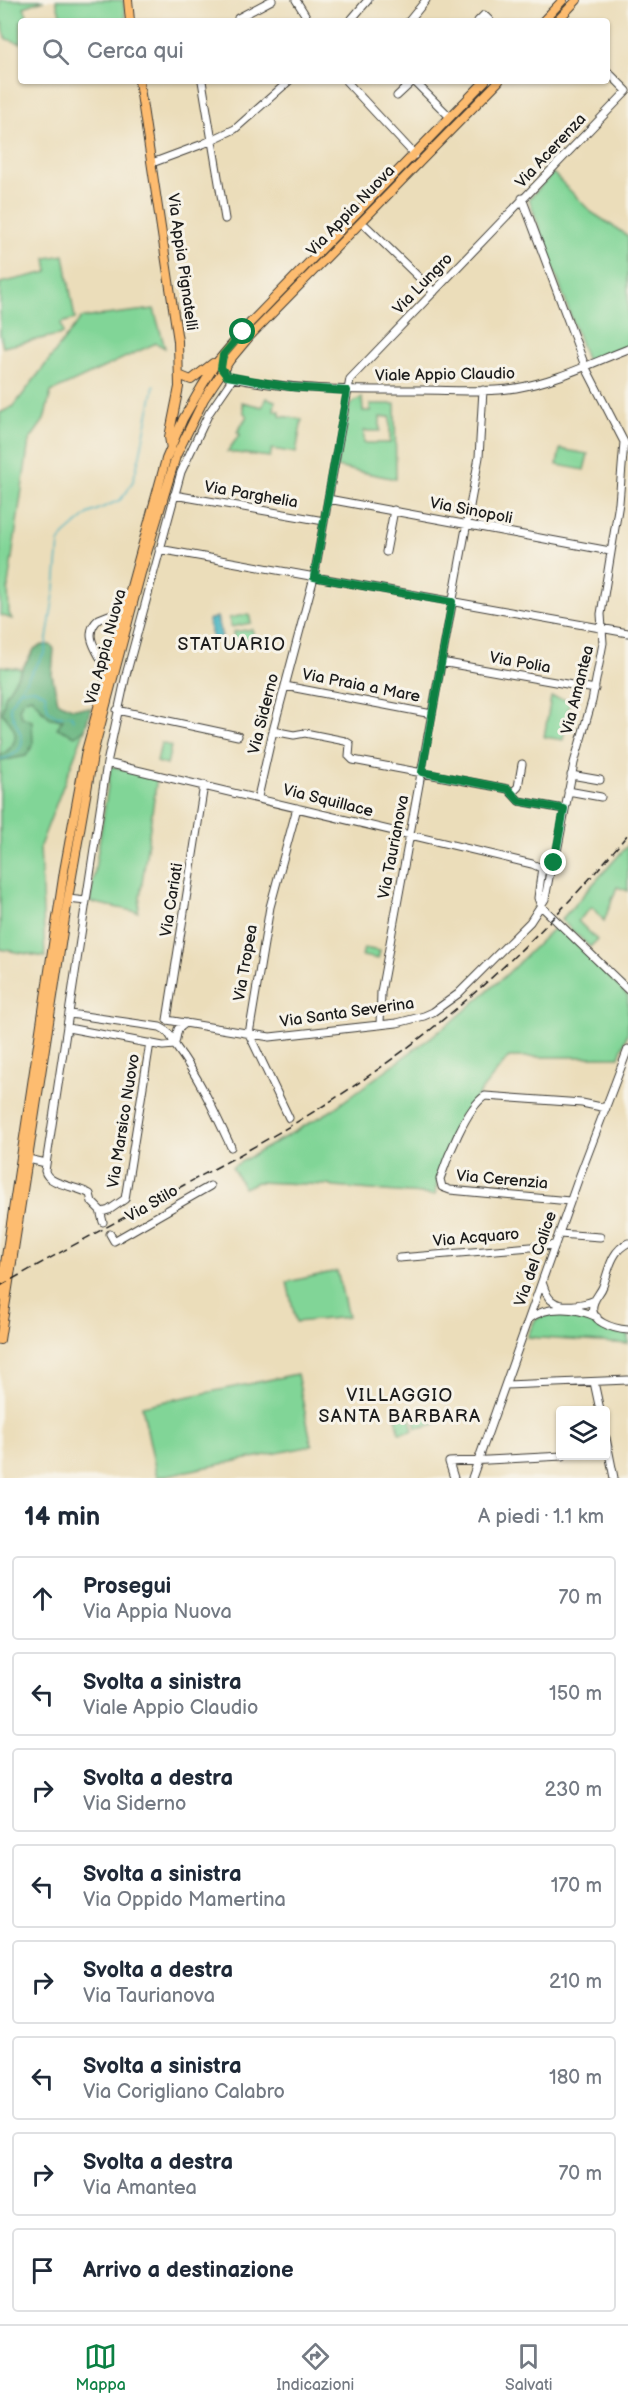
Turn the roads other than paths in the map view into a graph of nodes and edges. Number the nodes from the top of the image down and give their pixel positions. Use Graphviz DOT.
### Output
graph roads {
  1 [pos="128,0"];
  2 [pos="272,0"];
  3 [pos="296,0"];
  4 [pos="369,0"];
  5 [pos="426,0"];
  6 [pos="563,0"];
  7 [pos="577,0"];
  8 [pos="130,18"];
  9 [pos="238,18"];
  10 [pos="307,18"];
  11 [pos="353,18"];
  12 [pos="411,18"];
  13 [pos="552,18"];
  14 [pos="552,18"];
  15 [pos="610,74"];
  16 [pos="139,84"];
  17 [pos="203,84"];
  18 [pos="286,84"];
  19 [pos="349,84"];
  20 [pos="411,84"];
  21 [pos="417,84"];
  22 [pos="482,84"];
  23 [pos="496,84"];
  24 [pos="397,96"];
  25 [pos="450,117"];
  26 [pos="212,140"];
  27 [pos="415,155"];
  28 [pos="152,163"];
  29 [pos="522,198"];
  30 [pos="225,219"];
  31 [pos="366,226"];
  32 [pos="434,292"];
  33 [pos="628,349"];
  34 [pos="223,355"];
  35 [pos="585,366"];
  36 [pos="222,371"];
  37 [pos="179,375"];
  38 [pos="233,378"];
  39 [pos="483,390"];
  40 [pos="347,391"];
  41 [pos="626,446"];
  42 [pos="170,448"];
  43 [pos="176,456"];
  44 [pos="174,495"];
  45 [pos="328,499"];
  46 [pos="394,510"];
  47 [pos="324,521"];
  48 [pos="467,523"];
  49 [pos="159,549"];
  50 [pos="610,551"];
  51 [pos="386,552"];
  52 [pos="314,577"];
  53 [pos="452,602"];
  54 [pos="122,616"];
  55 [pos="601,628"];
  56 [pos="628,633"];
  57 [pos="97,651"];
  58 [pos="115,656"];
  59 [pos="129,659"];
  60 [pos="441,662"];
  61 [pos="107,671"];
  62 [pos="285,686"];
  63 [pos="595,689"];
  64 [pos="117,710"];
  65 [pos="432,714"];
  66 [pos="273,731"];
  67 [pos="238,735"];
  68 [pos="107,763"];
  69 [pos="522,764"];
  70 [pos="422,772"];
  71 [pos="572,775"];
  72 [pos="600,780"];
  73 [pos="204,785"];
  74 [pos="568,790"];
  75 [pos="512,793"];
  76 [pos="258,797"];
  77 [pos="601,797"];
  78 [pos="297,808"];
  79 [pos="564,809"];
  80 [pos="410,835"];
  81 [pos="542,867"];
  82 [pos="550,872"];
  83 [pos="68,899"];
  84 [pos="86,901"];
  85 [pos="541,906"];
  86 [pos="628,990"];
  87 [pos="70,1014"];
  88 [pos="167,1020"];
  89 [pos="186,1023"];
  90 [pos="380,1025"];
  91 [pos="160,1027"];
  92 [pos="68,1028"];
  93 [pos="249,1034"];
  94 [pos="150,1043"];
  95 [pos="175,1045"];
  96 [pos="628,1052"];
  97 [pos="606,1108"];
  98 [pos="289,1118"];
  99 [pos="231,1147"];
  100 [pos="28,1159"];
  101 [pos="46,1163"];
  102 [pos="210,1185"];
  103 [pos="570,1201"];
  104 [pos="100,1210"];
  105 [pos="103,1222"];
  106 [pos="110,1234"];
  107 [pos="559,1234"];
  108 [pos="600,1237"];
  109 [pos="628,1243"];
  110 [pos="555,1245"];
  111 [pos="399,1258"];
  112 [pos="542,1282"];
  113 [pos="0,1296"];
  114 [pos="536,1299"];
  115 [pos="551,1300"];
  116 [pos="595,1300"];
  117 [pos="552,1310"];
  118 [pos="597,1317"];
  119 [pos="529,1319"];
  120 [pos="628,1330"];
  121 [pos="0,1340"];
  122 [pos="628,1380"];
  123 [pos="594,1382"];
  124 [pos="506,1386"];
  125 [pos="599,1406"];
  126 [pos="556,1455"];
  127 [pos="478,1460"];
  128 [pos="609,1460"];
  129 [pos="454,1478"];
  130 [pos="472,1478"];
  131 [pos="614,1478"];
  1 -- 8 [label="main road"];
  2 -- 9 [label="street"];
  3 -- 10 [label="street"];
  4 -- 11 [label="street"];
  5 -- 12 [label="street"];
  6 -- 13 [label="main road"];
  7 -- 14 [label="main road"];
  15 -- 29 [label="street, Via Acerenza"];
  16 -- 28 [label="main road, Via Appia Pignatelli"];
  17 -- 26 [label="street"];
  18 -- 26 [label="street"];
  19 -- 27 [label="street"];
  20 -- 24 [label="street"];
  21 -- 25 [label="street"];
  22 -- 25 [label="main road, Via Appia Nuova"];
  23 -- 36 [label="main road, Via Appia Nuova"];
  25 -- 27 [label="main road, Via Appia Nuova"];
  26 -- 28 [label="street"];
  26 -- 30 [label="street"];
  27 -- 34 [label="main road, Via Appia Nuova"];
  28 -- 37 [label="main road, Via Appia Pignatelli"];
  29 -- 32 [label="street, Via Lungro"];
  29 -- 35 [label="street, Via Acerenza"];
  31 -- 32 [label="street"];
  32 -- 40 [label="street, Via Lungro"];
  33 -- 35 [label="street, Viale Appio Claudio"];
  34 -- 36 [label="street"];
  34 -- 37 [label="main road"];
  34 -- 42 [label="main road, Via Appia Nuova"];
  35 -- 39 [label="street, Viale Appio Claudio"];
  35 -- 41 [label="street, Via Acerenza"];
  36 -- 38 [label="street, Viale Appio Claudio"];
  36 -- 43 [label="main road, Via Appia Nuova"];
  37 -- 42 [label="main road, Via Appia Pignatelli"];
  38 -- 40 [label="street, Viale Appio Claudio"];
  38 -- 44 [label="street, Via Appia Nuova"];
  39 -- 40 [label="street, Viale Appio Claudio"];
  39 -- 48 [label="street, Via Taurianova"];
  40 -- 45 [label="street, Via Siderno"];
  41 -- 50 [label="street, Via Amantea"];
  42 -- 43 [label="main road"];
  42 -- 54 [label="main road, Via Appia Nuova"];
  43 -- 58 [label="main road, Via Appia Nuova"];
  44 -- 47 [label="street, Via Parghelia"];
  44 -- 49 [label="street, Via Appia Nuova"];
  45 -- 46 [label="street, Via Sinopoli"];
  45 -- 47 [label="street, Via Siderno"];
  46 -- 48 [label="street, Via Sinopoli"];
  46 -- 51 [label="street"];
  47 -- 52 [label="street, Via Siderno"];
  48 -- 50 [label="street, Via Sinopoli"];
  48 -- 53 [label="street, Via Taurianova"];
  49 -- 52 [label="street"];
  49 -- 59 [label="street, Via Appia Nuova"];
  50 -- 55 [label="street, Via Amantea"];
  52 -- 53 [label="street"];
  52 -- 62 [label="street, Via Siderno"];
  53 -- 55 [label="street"];
  53 -- 60 [label="street, Via Taurianova"];
  54 -- 57 [label="street"];
  54 -- 58 [label="main road, Via Appia Nuova"];
  55 -- 56 [label="street"];
  55 -- 63 [label="street, Via Amantea"];
  57 -- 58 [label="street"];
  57 -- 61 [label="street"];
  58 -- 59 [label="street"];
  58 -- 61 [label="main road, Via Appia Nuova"];
  58 -- 83 [label="main road, Via Appia Nuova"];
  59 -- 64 [label="street, Via Appia Nuova"];
  60 -- 63 [label="street, Via Polia"];
  60 -- 65 [label="street, Via Taurianova"];
  61 -- 113 [label="main road, Via Appia Nuova"];
  62 -- 65 [label="street, Via Praia a Mare"];
  62 -- 66 [label="street, Via Siderno"];
  63 -- 71 [label="street, Via Amantea"];
  64 -- 67 [label="street"];
  64 -- 68 [label="street, Via Appia Nuova"];
  65 -- 70 [label="street, Via Taurianova"];
  66 -- 70 [label="street"];
  66 -- 76 [label="street, Via Siderno"];
  68 -- 73 [label="street, Via Squillace"];
  68 -- 84 [label="street, Via Appia Nuova"];
  69 -- 75 [label="street"];
  70 -- 75 [label="street"];
  70 -- 80 [label="street, Via Taurianova"];
  71 -- 72 [label="street"];
  71 -- 74 [label="street, Via Amantea"];
  73 -- 76 [label="street, Via Squillace"];
  73 -- 88 [label="street, Via Cariati"];
  74 -- 77 [label="street"];
  74 -- 79 [label="street, Via Amantea"];
  75 -- 79 [label="street"];
  76 -- 78 [label="street, Via Squillace"];
  78 -- 80 [label="street, Via Squillace"];
  78 -- 93 [label="street, Via Tropea"];
  79 -- 82 [label="street, Via Amantea"];
  80 -- 81 [label="street, Via Squillace"];
  80 -- 90 [label="street, Via Taurianova"];
  81 -- 82 [label="street, Via Squillace"];
  81 -- 85 [label="street"];
  82 -- 85 [label="street, Via Amantea"];
  83 -- 84 [label="street"];
  83 -- 100 [label="main road, Via Appia Nuova"];
  84 -- 87 [label="street, Via Appia Nuova"];
  85 -- 86 [label="street"];
  85 -- 90 [label="street, Via Santa Severina"];
  87 -- 91 [label="street"];
  87 -- 92 [label="street, Via Appia Nuova"];
  88 -- 89 [label="street, Via Santa Severina"];
  88 -- 91 [label="street"];
  89 -- 93 [label="street, Via Santa Severina"];
  89 -- 95 [label="street"];
  90 -- 93 [label="street, Via Santa Severina"];
  91 -- 95 [label="street"];
  92 -- 94 [label="street"];
  92 -- 101 [label="street, Via Appia Nuova"];
  93 -- 98 [label="street"];
  94 -- 95 [label="street"];
  94 -- 104 [label="street, Via Marsico Nuovo"];
  95 -- 99 [label="street"];
  96 -- 97 [label="street, Via del Calice"];
  97 -- 103 [label="street, Via del Calice"];
  97 -- 103 [label="street, Via Cerenzia"];
  100 -- 101 [label="street"];
  100 -- 121 [label="main road, Via Appia Nuova"];
  101 -- 104 [label="street, Via Marsico Nuovo"];
  102 -- 106 [label="street, Via Stilo"];
  103 -- 107 [label="street, Via del Calice"];
  104 -- 105 [label="street, Via Stilo"];
  107 -- 108 [label="street"];
  107 -- 110 [label="street, Via del Calice"];
  109 -- 116 [label="street"];
  110 -- 111 [label="street, Via Acquaro"];
  110 -- 112 [label="street, Via del Calice"];
  112 -- 114 [label="street, Via del Calice"];
  112 -- 115 [label="street"];
  114 -- 115 [label="street"];
  114 -- 117 [label="street"];
  114 -- 119 [label="street, Via del Calice"];
  115 -- 116 [label="street"];
  116 -- 118 [label="street"];
  117 -- 118 [label="street"];
  117 -- 119 [label="street"];
  118 -- 120 [label="street"];
  119 -- 124 [label="street, Via del Calice"];
  122 -- 123 [label="street"];
  123 -- 124 [label="street"];
  123 -- 125 [label="street"];
  124 -- 127 [label="street, Via del Calice"];
  126 -- 127 [label="street"];
  127 -- 129 [label="street"];
  127 -- 130 [label="street, Via del Calice"];
  128 -- 131 [label="street"];
}
